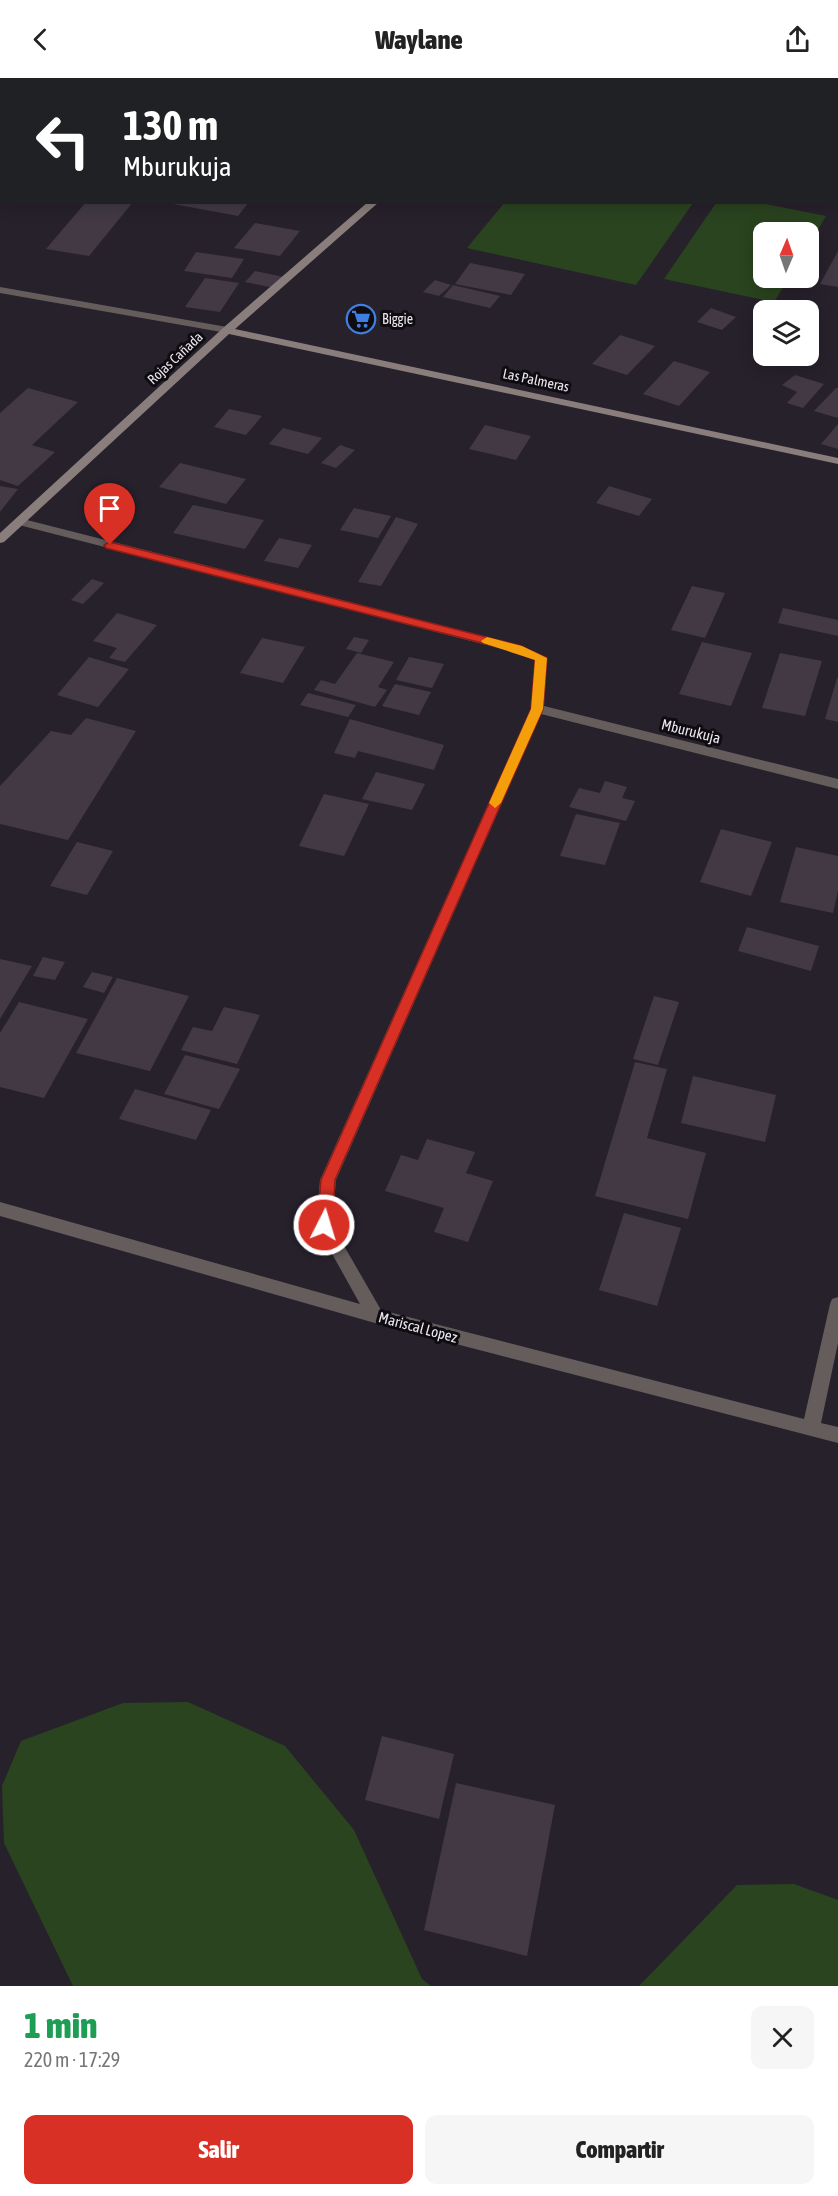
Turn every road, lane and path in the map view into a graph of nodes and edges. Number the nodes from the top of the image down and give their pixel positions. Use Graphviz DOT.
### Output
graph roads {
  1 [pos="372,204"];
  2 [pos="0,290"];
  3 [pos="227,330"];
  4 [pos="838,461"];
  5 [pos="19,522"];
  6 [pos="0,539"];
  7 [pos="537,709"];
  8 [pos="838,784"];
  9 [pos="0,1209"];
  10 [pos="838,1304"];
  11 [pos="375,1316"];
  12 [pos="812,1428"];
  13 [pos="838,1435"];
  1 -- 3 [label="main road, Rojas Cañada"];
  2 -- 3 [label="street"];
  3 -- 4 [label="main road, Las Palmeras"];
  3 -- 5 [label="main road, Rojas Cañada"];
  5 -- 6 [label="main road, Rojas Cañada"];
  5 -- 7 [label="street"];
  7 -- 8 [label="street, Mburukuja"];
  7 -- 11 [label="street"];
  9 -- 11 [label="street, Mariscal Lopez"];
  10 -- 12 [label="street"];
  11 -- 12 [label="street, Mariscal Lopez"];
  12 -- 13 [label="street, Mariscal Lopez"];
}
